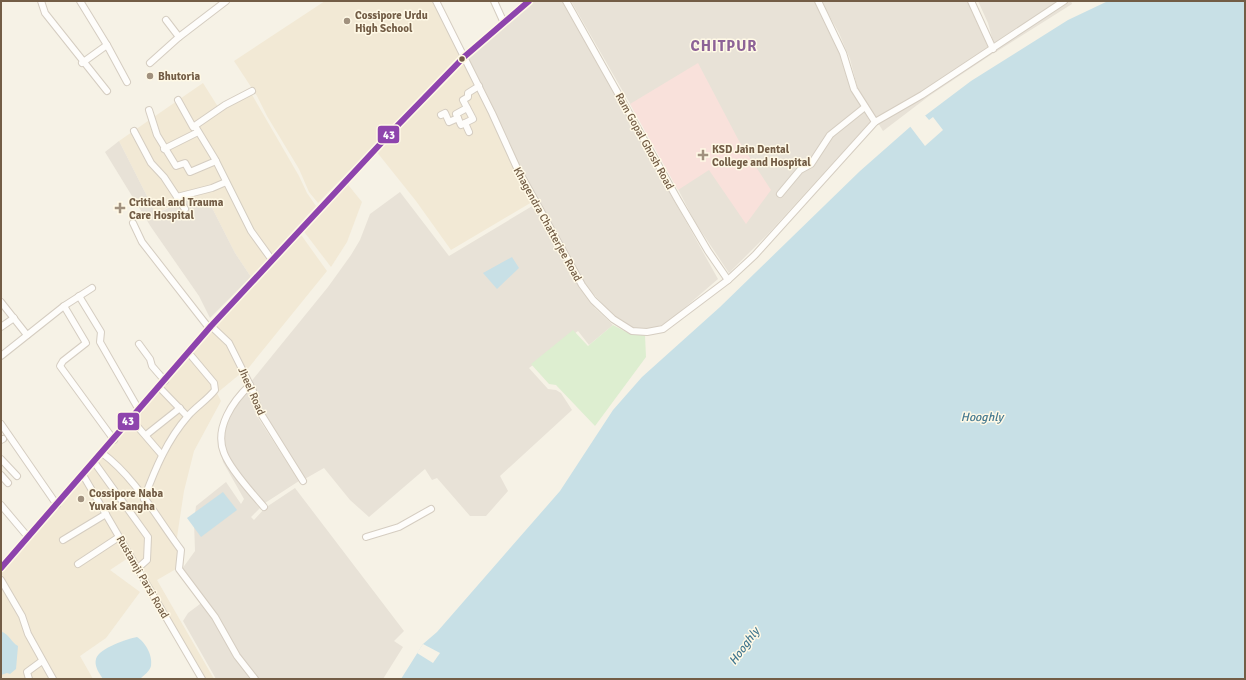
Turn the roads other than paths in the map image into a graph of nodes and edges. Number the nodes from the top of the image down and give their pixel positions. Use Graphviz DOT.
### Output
graph roads {
  1 [pos="41,1"];
  2 [pos="80,1"];
  3 [pos="226,1"];
  4 [pos="436,1"];
  5 [pos="494,1"];
  6 [pos="529,1"];
  7 [pos="566,1"];
  8 [pos="818,1"];
  9 [pos="971,1"];
  10 [pos="1064,1"];
  11 [pos="166,20"];
  12 [pos="504,23"];
  13 [pos="179,37"];
  14 [pos="107,45"];
  15 [pos="993,49"];
  16 [pos="464,57"];
  17 [pos="82,63"];
  18 [pos="150,63"];
  19 [pos="127,82"];
  20 [pos="479,86"];
  21 [pos="252,91"];
  22 [pos="107,92"];
  23 [pos="178,100"];
  24 [pos="865,107"];
  25 [pos="467,108"];
  26 [pos="149,110"];
  27 [pos="441,115"];
  28 [pos="458,118"];
  29 [pos="875,122"];
  30 [pos="465,123"];
  31 [pos="197,129"];
  32 [pos="134,131"];
  33 [pos="470,132"];
  34 [pos="164,149"];
  35 [pos="216,160"];
  36 [pos="226,182"];
  37 [pos="780,194"];
  38 [pos="177,196"];
  39 [pos="184,209"];
  40 [pos="133,223"];
  41 [pos="272,260"];
  42 [pos="728,280"];
  43 [pos="92,288"];
  44 [pos="79,296"];
  45 [pos="1,302"];
  46 [pos="64,306"];
  47 [pos="14,318"];
  48 [pos="1,327"];
  49 [pos="210,327"];
  50 [pos="27,335"];
  51 [pos="139,344"];
  52 [pos="188,352"];
  53 [pos="1,356"];
  54 [pos="164,381"];
  55 [pos="250,385"];
  56 [pos="159,387"];
  57 [pos="180,408"];
  58 [pos="139,410"];
  59 [pos="187,416"];
  60 [pos="131,419"];
  61 [pos="1,424"];
  62 [pos="146,435"];
  63 [pos="114,440"];
  64 [pos="102,453"];
  65 [pos="162,455"];
  66 [pos="1,459"];
  67 [pos="94,462"];
  68 [pos="1,475"];
  69 [pos="17,476"];
  70 [pos="82,476"];
  71 [pos="303,481"];
  72 [pos="8,482"];
  73 [pos="144,499"];
  74 [pos="1,505"];
  75 [pos="57,505"];
  76 [pos="264,507"];
  77 [pos="431,508"];
  78 [pos="106,514"];
  79 [pos="28,537"];
  80 [pos="119,537"];
  81 [pos="366,537"];
  82 [pos="63,540"];
  83 [pos="78,564"];
  84 [pos="1,568"];
  85 [pos="138,568"];
  86 [pos="1,580"];
  87 [pos="42,661"];
  88 [pos="29,679"];
  89 [pos="52,679"];
  90 [pos="202,679"];
  91 [pos="255,679"];
  1 -- 17 [label="street"];
  2 -- 14 [label="street"];
  3 -- 13 [label="street"];
  4 -- 16 [label="street, Khagendra Chatterjee Road"];
  5 -- 12 [label="street"];
  6 -- 12 [label="street"];
  7 -- 42 [label="street, Ram Gopal Ghosh Road"];
  8 -- 24 [label="street"];
  9 -- 15 [label="street"];
  10 -- 15 [label="street, Khagendra Chatterjee Road"];
  11 -- 13 [label="street"];
  12 -- 16 [label="street"];
  13 -- 18 [label="street"];
  14 -- 17 [label="street"];
  14 -- 19 [label="street"];
  15 -- 29 [label="street, Khagendra Chatterjee Road"];
  16 -- 20 [label="street, Khagendra Chatterjee Road"];
  16 -- 41 [label="street"];
  17 -- 22 [label="street"];
  20 -- 25 [label="street"];
  20 -- 42 [label="street, Khagendra Chatterjee Road"];
  21 -- 31 [label="street"];
  23 -- 31 [label="street"];
  24 -- 29 [label="street"];
  24 -- 37 [label="street"];
  25 -- 28 [label="street"];
  25 -- 30 [label="street"];
  26 -- 34 [label="street"];
  27 -- 28 [label="street"];
  28 -- 30 [label="street"];
  29 -- 42 [label="street, Khagendra Chatterjee Road"];
  30 -- 33 [label="street"];
  31 -- 34 [label="street"];
  31 -- 35 [label="street"];
  32 -- 38 [label="street"];
  34 -- 35 [label="street"];
  35 -- 36 [label="street"];
  36 -- 38 [label="street"];
  36 -- 41 [label="street"];
  38 -- 39 [label="street"];
  40 -- 49 [label="street, Jheel Road"];
  41 -- 49 [label="street"];
  43 -- 44 [label="street"];
  44 -- 46 [label="street"];
  44 -- 58 [label="street"];
  45 -- 47 [label="street"];
  46 -- 50 [label="street"];
  46 -- 63 [label="street"];
  47 -- 48 [label="street"];
  47 -- 50 [label="street"];
  49 -- 52 [label="street"];
  49 -- 55 [label="street, Jheel Road"];
  50 -- 53 [label="street"];
  51 -- 54 [label="street"];
  52 -- 54 [label="street"];
  52 -- 59 [label="street"];
  54 -- 56 [label="street"];
  55 -- 71 [label="street, Jheel Road"];
  55 -- 76 [label="street"];
  56 -- 57 [label="street"];
  56 -- 58 [label="street"];
  57 -- 59 [label="street"];
  57 -- 62 [label="street"];
  58 -- 60 [label="street"];
  59 -- 65 [label="street"];
  60 -- 62 [label="street"];
  60 -- 63 [label="street"];
  61 -- 75 [label="street"];
  62 -- 65 [label="street"];
  63 -- 64 [label="street"];
  64 -- 67 [label="street"];
  64 -- 73 [label="street"];
  65 -- 73 [label="street"];
  66 -- 69 [label="street"];
  67 -- 70 [label="street"];
  67 -- 85 [label="street"];
  68 -- 72 [label="street"];
  70 -- 75 [label="street"];
  70 -- 78 [label="street, Rustamji Parsi Road"];
  73 -- 91 [label="street"];
  74 -- 79 [label="street"];
  75 -- 79 [label="street"];
  77 -- 81 [label="street"];
  78 -- 80 [label="street, Rustamji Parsi Road"];
  78 -- 82 [label="street"];
  79 -- 84 [label="street"];
  80 -- 83 [label="street"];
  80 -- 85 [label="street, Rustamji Parsi Road"];
  85 -- 90 [label="street, Rustamji Parsi Road"];
  86 -- 87 [label="street"];
  87 -- 88 [label="street"];
  87 -- 89 [label="street"];
}
